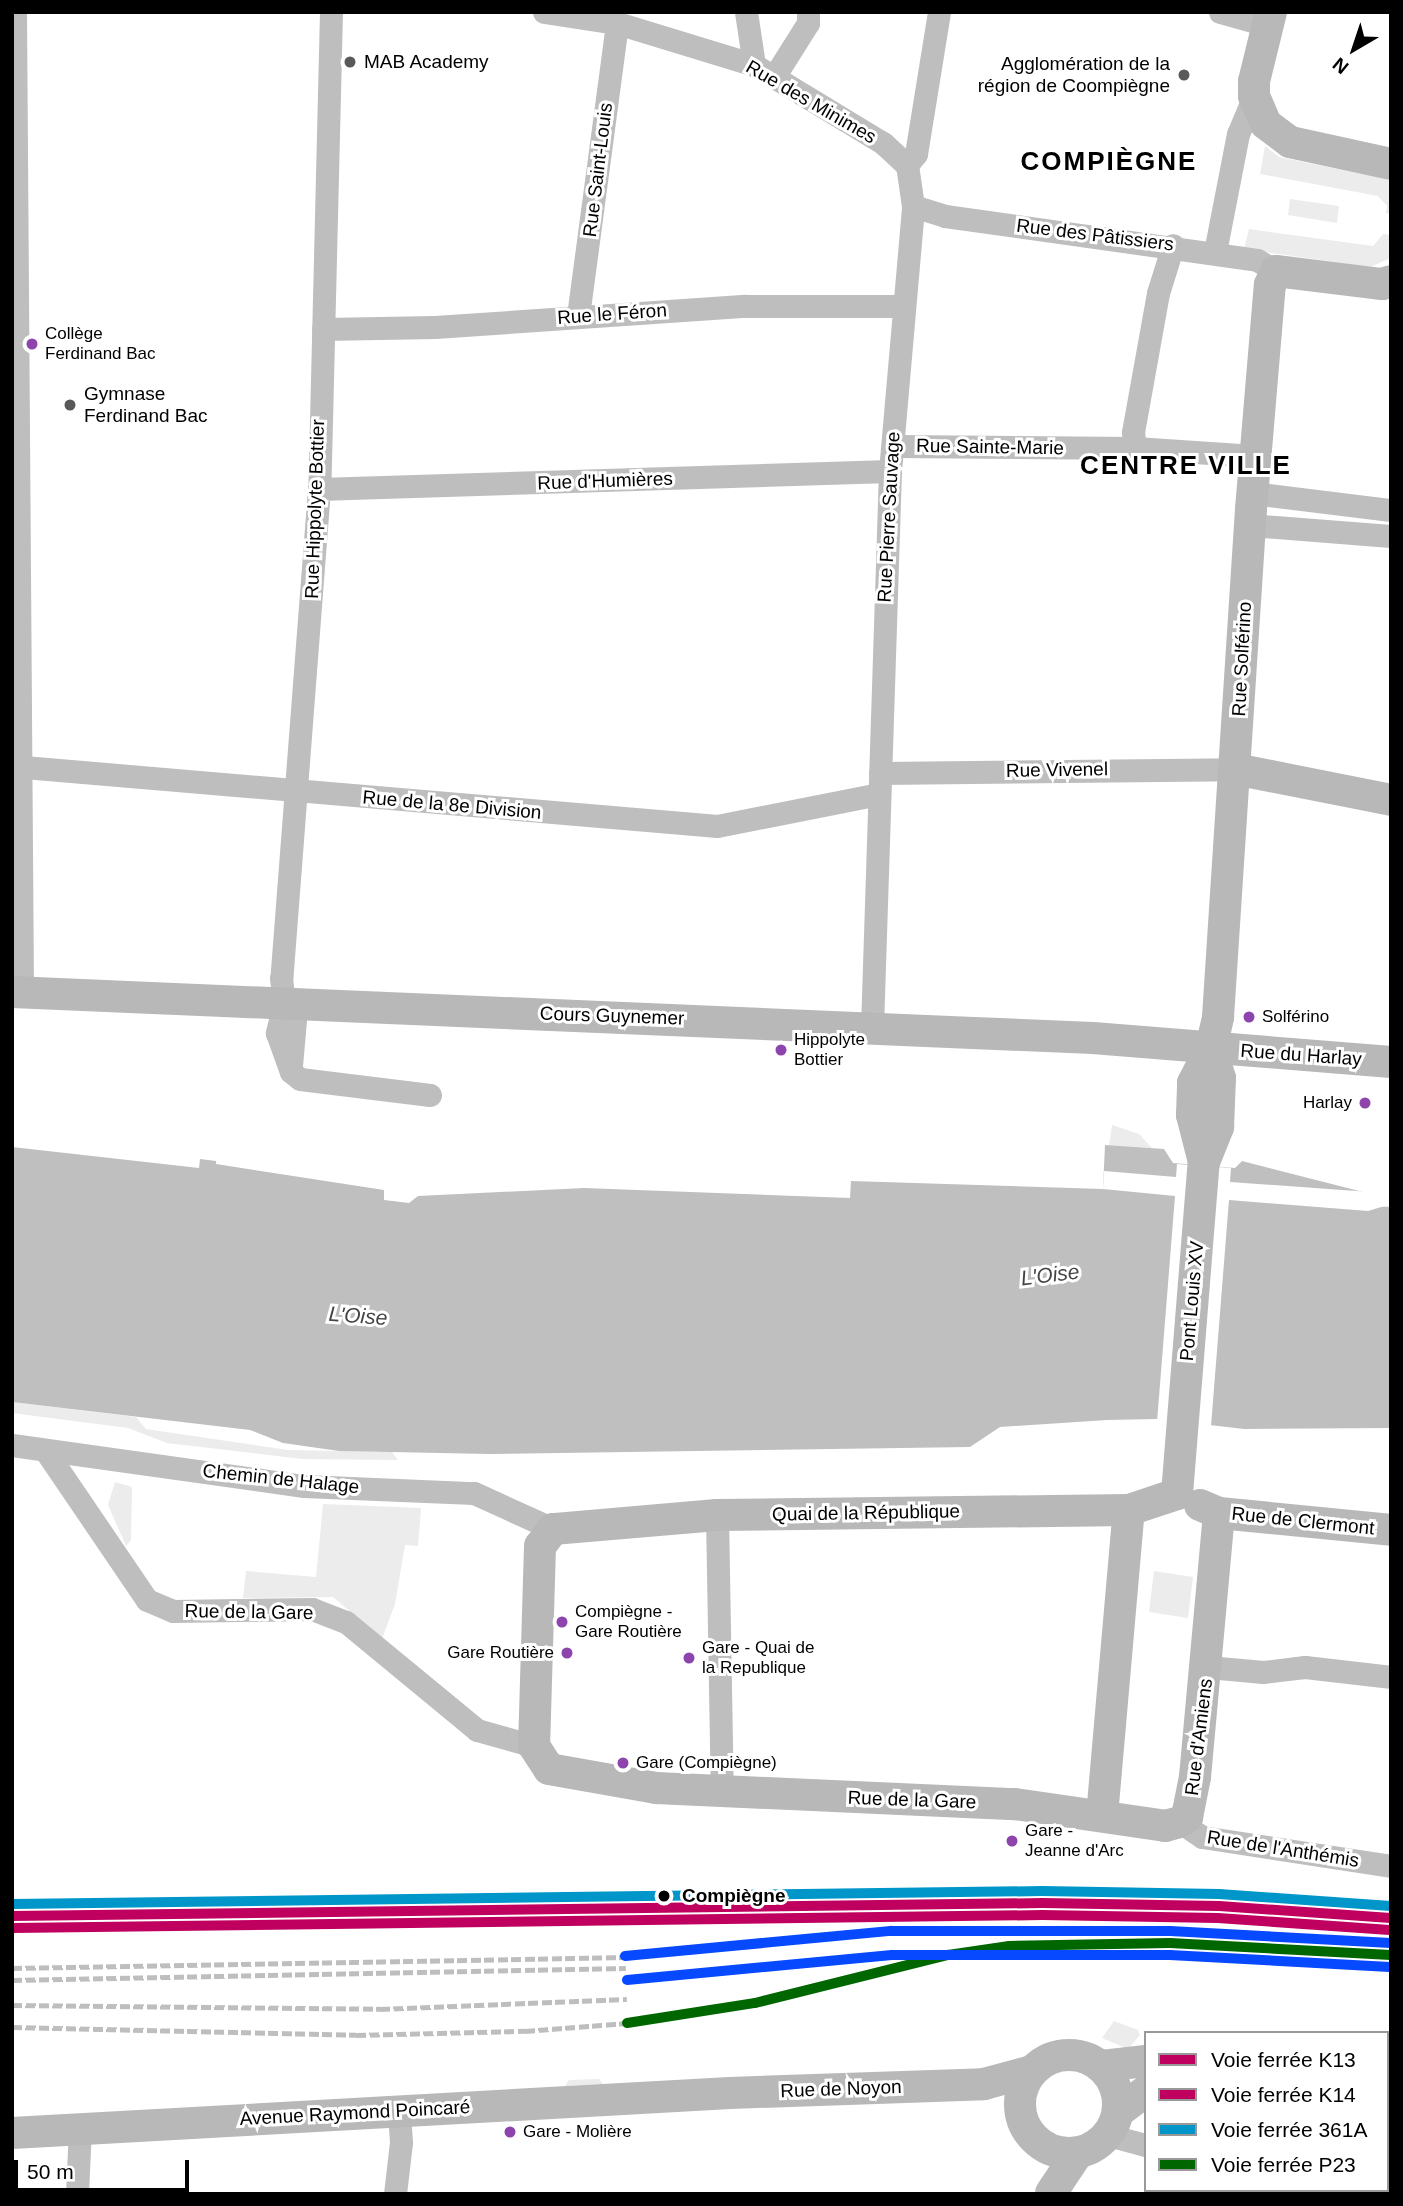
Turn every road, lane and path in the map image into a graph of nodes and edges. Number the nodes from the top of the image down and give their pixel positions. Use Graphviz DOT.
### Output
graph roads {
  1 [pos="15,12"];
  2 [pos="331,12"];
  3 [pos="544,12"];
  4 [pos="746,12"];
  5 [pos="808,12"];
  6 [pos="939,12"];
  7 [pos="1220,12"];
  8 [pos="1269,19"];
  9 [pos="617,23"];
  10 [pos="754,65"];
  11 [pos="774,77"];
  12 [pos="1254,96"];
  13 [pos="1391,164"];
  14 [pos="907,165"];
  15 [pos="913,206"];
  16 [pos="1173,245"];
  17 [pos="1215,252"];
  18 [pos="1276,271"];
  19 [pos="1391,281"];
  20 [pos="902,306"];
  21 [pos="578,316"];
  22 [pos="323,329"];
  23 [pos="893,446"];
  24 [pos="1135,449"];
  25 [pos="1255,456"];
  26 [pos="890,471"];
  27 [pos="319,489"];
  28 [pos="1252,493"];
  29 [pos="1391,510"];
  30 [pos="1250,525"];
  31 [pos="1391,536"];
  32 [pos="18,766"];
  33 [pos="1235,769"];
  34 [pos="880,783"];
  35 [pos="298,793"];
  36 [pos="1391,800"];
  37 [pos="17,993"];
  38 [pos="284,1004"];
  39 [pos="872,1028"];
  40 [pos="1211,1048"];
  41 [pos="1391,1062"];
  42 [pos="430,1087"];
  43 [pos="1204,1162"];
  44 [pos="12,1445"];
  45 [pos="45,1450"];
  46 [pos="1177,1494"];
  47 [pos="1129,1510"];
  48 [pos="1219,1513"];
  49 [pos="717,1515"];
  50 [pos="553,1529"];
  51 [pos="1391,1530"];
  52 [pos="1208,1667"];
  53 [pos="1391,1677"];
  54 [pos="534,1746"];
  55 [pos="722,1793"];
  56 [pos="1102,1816"];
  57 [pos="1180,1822"];
  58 [pos="1391,1866"];
  59 [pos="1144,2061"];
  60 [pos="1102,2066"];
  61 [pos="1032,2071"];
  62 [pos="985,2084"];
  63 [pos="1144,2093"];
  64 [pos="698,2095"];
  65 [pos="399,2111"];
  66 [pos="1021,2116"];
  67 [pos="1113,2124"];
  68 [pos="79,2129"];
  69 [pos="12,2133"];
  70 [pos="1144,2144"];
  71 [pos="1047,2148"];
  72 [pos="1077,2154"];
  73 [pos="78,2194"];
  74 [pos="395,2194"];
  75 [pos="1051,2194"];
  1 -- 32 [label="street"];
  2 -- 22 [label="street, Rue Hippolyte Bottier"];
  3 -- 9 [label="street, Rue des Minimes"];
  4 -- 10 [label="street"];
  5 -- 11 [label="street"];
  6 -- 14 [label="street, Rue Pierre Sauvage"];
  7 -- 8 [label="street"];
  8 -- 12 [label="main road"];
  9 -- 10 [label="street, Rue des Minimes"];
  9 -- 21 [label="street, Rue Saint-Louis"];
  10 -- 11 [label="street, Rue des Minimes"];
  11 -- 14 [label="street, Rue des Minimes"];
  12 -- 13 [label="main road"];
  12 -- 17 [label="street"];
  14 -- 15 [label="street, Rue Pierre Sauvage"];
  15 -- 16 [label="street, Rue des Pâtissiers"];
  15 -- 20 [label="street, Rue Pierre Sauvage"];
  16 -- 17 [label="street, Rue des Pâtissiers"];
  16 -- 24 [label="street"];
  17 -- 18 [label="street, Rue des Pâtissiers"];
  18 -- 19 [label="main road"];
  18 -- 25 [label="main road, Rue Solférino"];
  20 -- 21 [label="street, Rue le Féron"];
  20 -- 23 [label="street, Rue Pierre Sauvage"];
  21 -- 22 [label="street, Rue le Féron"];
  22 -- 27 [label="street, Rue Hippolyte Bottier"];
  23 -- 24 [label="street, Rue Sainte-Marie"];
  23 -- 26 [label="street, Rue Pierre Sauvage"];
  24 -- 25 [label="street, Rue Sainte-Marie"];
  25 -- 28 [label="main road, Rue Solférino"];
  26 -- 27 [label="street, Rue d'Humières"];
  26 -- 34 [label="street, Rue Pierre Sauvage"];
  27 -- 35 [label="street, Rue Hippolyte Bottier"];
  28 -- 29 [label="street"];
  28 -- 30 [label="main road, Rue Solférino"];
  30 -- 31 [label="street"];
  30 -- 33 [label="main road, Rue Solférino"];
  32 -- 35 [label="street, Rue de la 8e Division"];
  32 -- 37 [label="street"];
  33 -- 34 [label="street, Rue Vivenel"];
  33 -- 36 [label="main road"];
  33 -- 40 [label="main road, Rue Solférino"];
  34 -- 35 [label="street, Rue de la 8e Division"];
  34 -- 39 [label="street, Rue Pierre Sauvage"];
  35 -- 38 [label="street, Rue Hippolyte Bottier"];
  37 -- 38 [label="main road, Cours Guynemer"];
  38 -- 39 [label="main road, Cours Guynemer"];
  38 -- 42 [label="street, Rue Hippolyte Bottier"];
  39 -- 40 [label="main road, Cours Guynemer"];
  40 -- 41 [label="main road, Rue du Harlay"];
  40 -- 43 [label="main road, Rue Solférino"];
  43 -- 46 [label="main road, Pont Louis XV"];
  44 -- 45 [label="street, Chemin de Halage"];
  45 -- 50 [label="street, Chemin de Halage"];
  45 -- 54 [label="street, Rue de la Gare"];
  46 -- 47 [label="main road, Quai de la République"];
  46 -- 48 [label="main road, Rue de Clermont"];
  47 -- 49 [label="main road, Quai de la République"];
  47 -- 56 [label="main road"];
  48 -- 51 [label="main road, Rue de Clermont"];
  48 -- 52 [label="main road, Rue d'Amiens"];
  49 -- 50 [label="main road, Quai de la République"];
  49 -- 55 [label="street"];
  50 -- 54 [label="main road"];
  52 -- 53 [label="street"];
  52 -- 57 [label="main road, Rue d'Amiens"];
  54 -- 55 [label="main road, Rue de la Gare"];
  55 -- 56 [label="main road, Rue de la Gare"];
  56 -- 57 [label="main road, Rue d'Amiens"];
  57 -- 58 [label="street, Rue de l'Anthémis"];
  59 -- 60 [label="main road"];
  60 -- 61 [label="main road"];
  60 -- 67 [label="main road"];
  61 -- 62 [label="main road, Rue de Noyon"];
  61 -- 66 [label="main road"];
  62 -- 64 [label="main road, Rue de Noyon"];
  62 -- 66 [label="main road"];
  63 -- 67 [label="main road"];
  64 -- 65 [label="main road, Avenue Raymond Poincaré"];
  65 -- 68 [label="main road, Avenue Raymond Poincaré"];
  65 -- 74 [label="street"];
  66 -- 71 [label="main road"];
  67 -- 70 [label="street"];
  67 -- 72 [label="main road"];
  68 -- 69 [label="main road, Avenue Raymond Poincaré"];
  68 -- 73 [label="street"];
  71 -- 72 [label="main road"];
  71 -- 75 [label="main road"];
  72 -- 75 [label="main road"];
}
